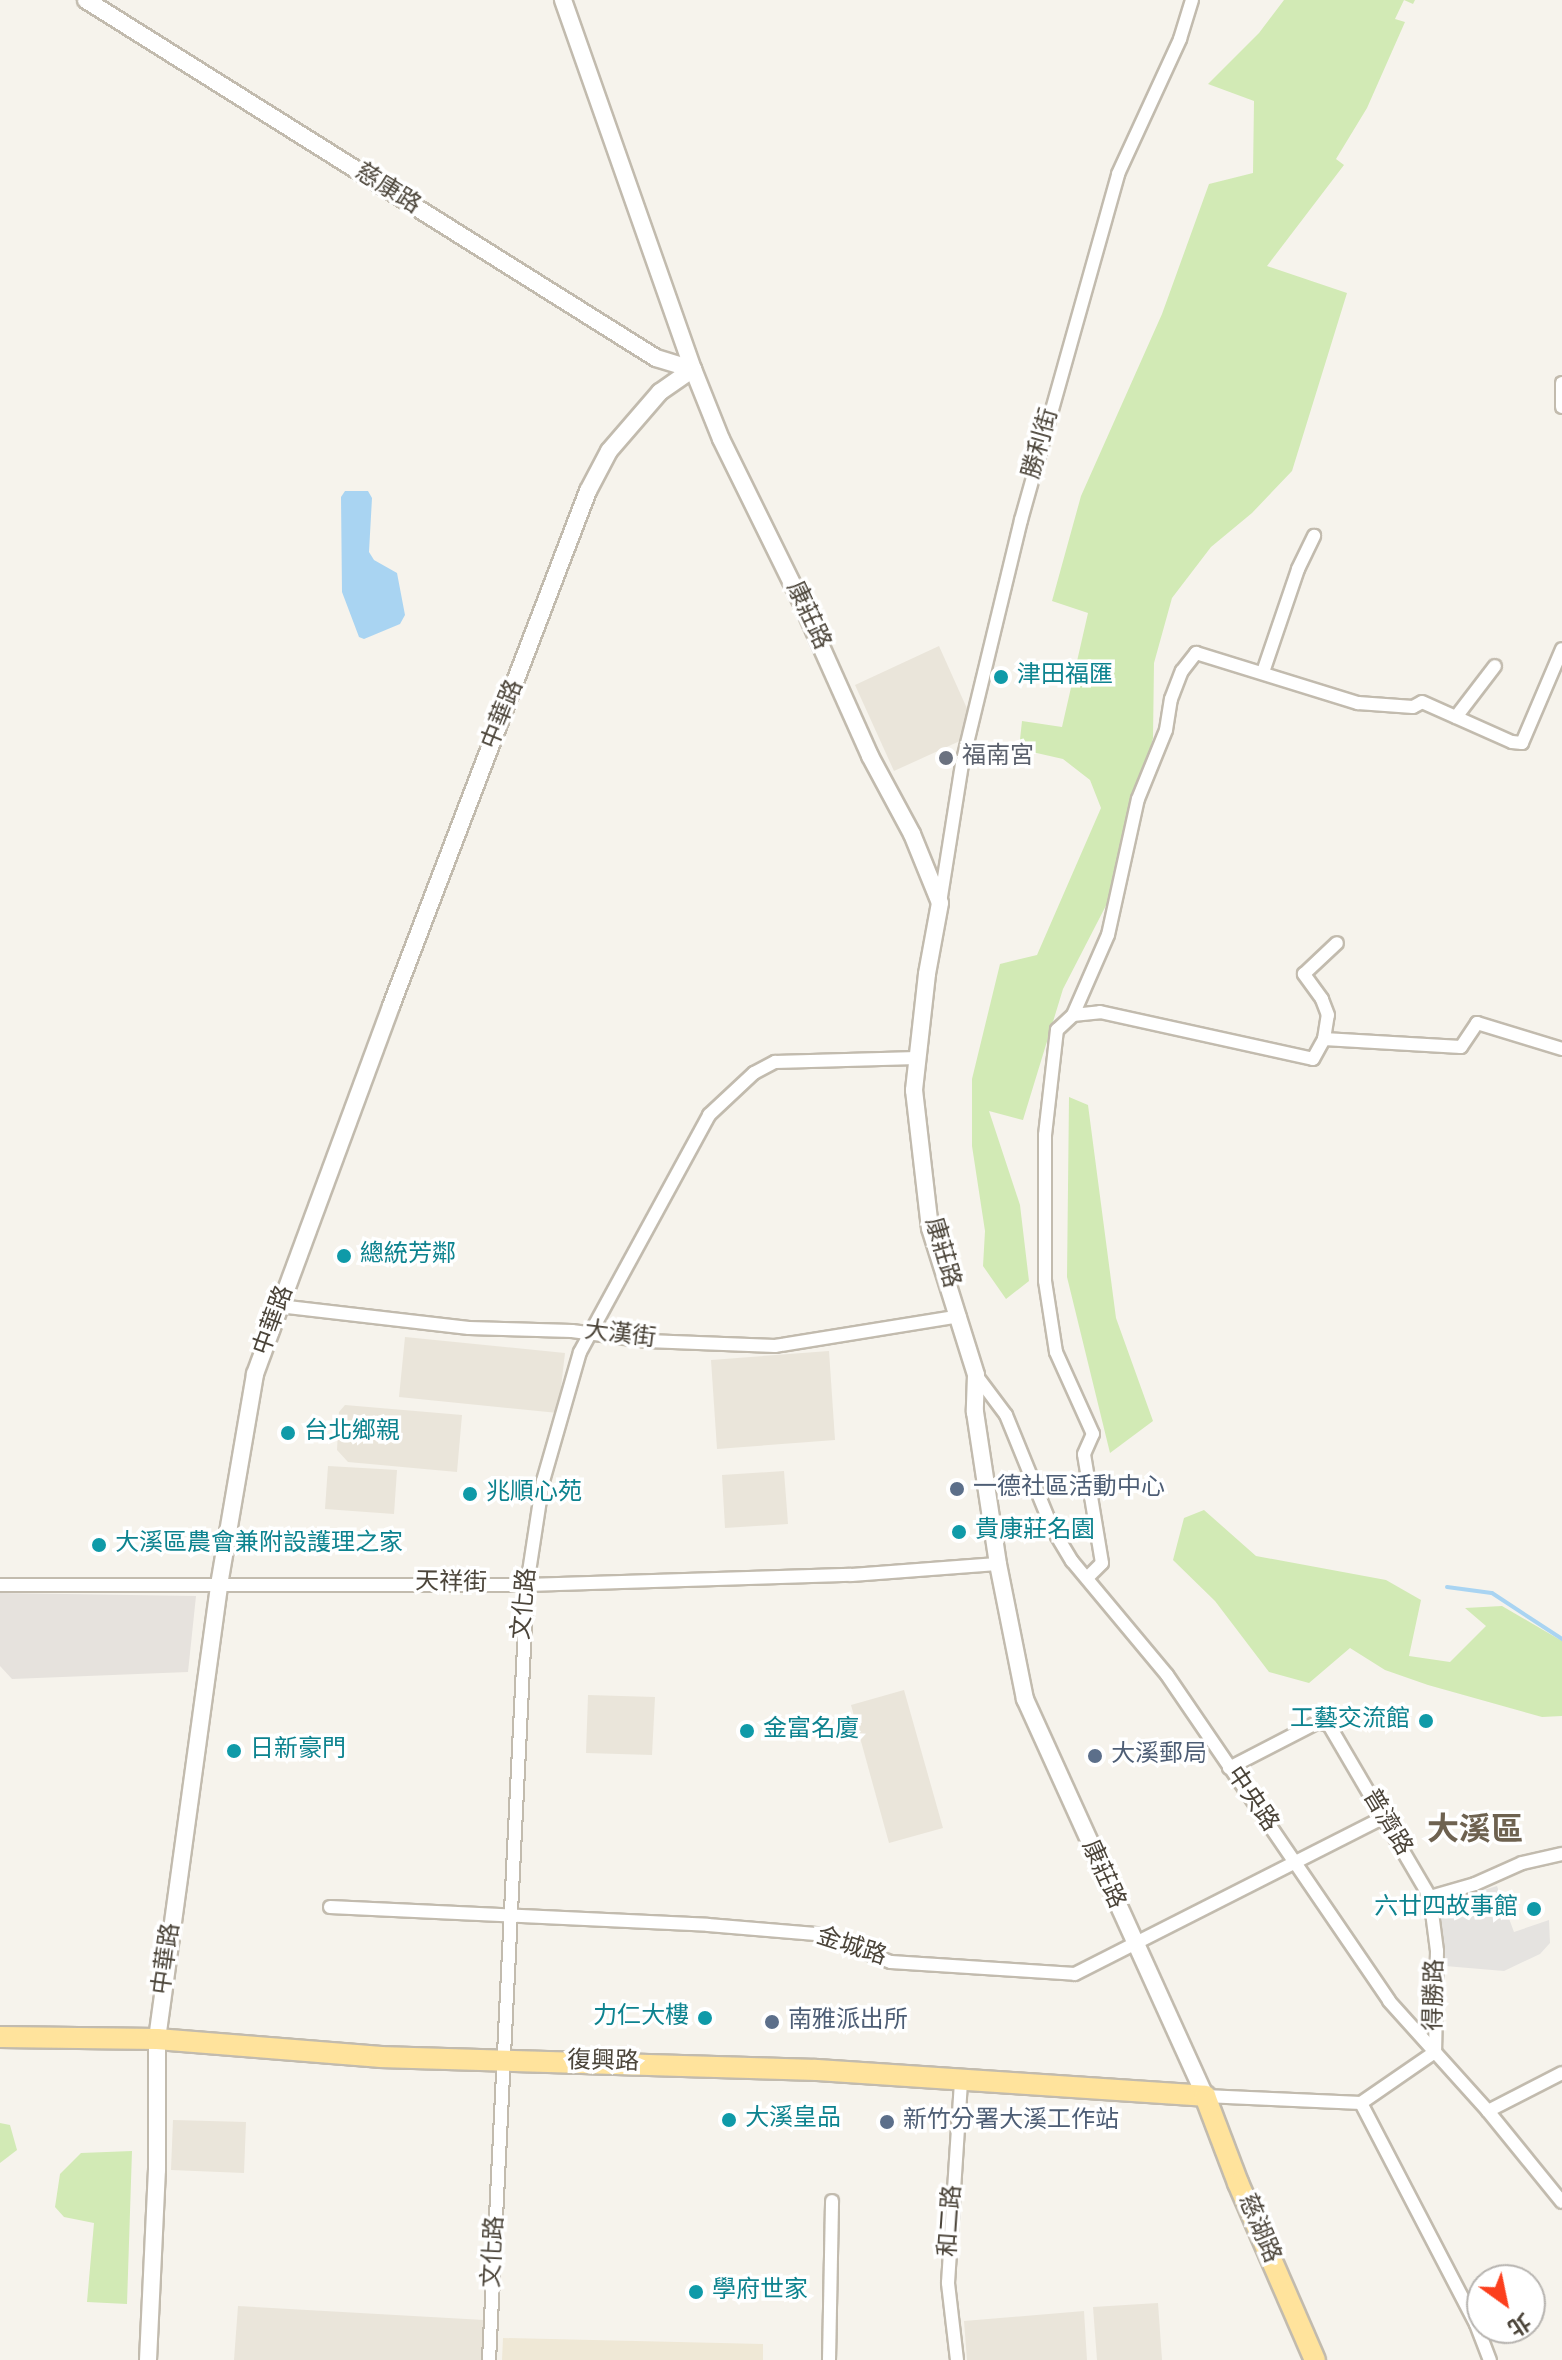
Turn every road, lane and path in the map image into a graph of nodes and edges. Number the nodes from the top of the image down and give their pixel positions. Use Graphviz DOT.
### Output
graph roads {
  1 [pos="86,0"];
  2 [pos="563,0"];
  3 [pos="1192,0"];
  4 [pos="693,369"];
  5 [pos="1562,383"];
  6 [pos="1562,407"];
  7 [pos="1314,536"];
  8 [pos="1562,649"];
  9 [pos="1495,666"];
  10 [pos="1263,672"];
  11 [pos="1456,717"];
  12 [pos="940,903"];
  13 [pos="1337,943"];
  14 [pos="1073,1015"];
  15 [pos="1324,1039"];
  16 [pos="1562,1049"];
  17 [pos="917,1058"];
  18 [pos="279,1306"];
  19 [pos="960,1316"];
  20 [pos="591,1332"];
  21 [pos="976,1375"];
  22 [pos="998,1564"];
  23 [pos="1087,1578"];
  24 [pos="0,1585"];
  25 [pos="219,1585"];
  26 [pos="527,1585"];
  27 [pos="1229,1768"];
  28 [pos="1383,1818"];
  29 [pos="1562,1854"];
  30 [pos="1294,1864"];
  31 [pos="1430,1897"];
  32 [pos="330,1907"];
  33 [pos="511,1915"];
  34 [pos="1135,1946"];
  35 [pos="0,2037"];
  36 [pos="157,2039"];
  37 [pos="1435,2052"];
  38 [pos="501,2061"];
  39 [pos="1562,2073"];
  40 [pos="961,2081"];
  41 [pos="1205,2096"];
  42 [pos="1361,2103"];
  43 [pos="1488,2111"];
  44 [pos="832,2201"];
  45 [pos="1562,2202"];
  46 [pos="148,2360"];
  47 [pos="489,2360"];
  48 [pos="829,2360"];
  49 [pos="957,2360"];
  50 [pos="1315,2360"];
  51 [pos="1490,2360"];
  1 -- 4 [label="street, 慈康路"];
  2 -- 4 [label="street, 康莊路"];
  3 -- 12 [label="street, 勝利街"];
  4 -- 12 [label="street, 康莊路"];
  4 -- 18 [label="street, 中華路"];
  5 -- 6 [label="street"];
  7 -- 10 [label="street"];
  8 -- 11 [label="street"];
  9 -- 11 [label="street"];
  10 -- 11 [label="street"];
  10 -- 14 [label="street"];
  12 -- 17 [label="street, 康莊路"];
  13 -- 15 [label="street"];
  14 -- 15 [label="street"];
  14 -- 23 [label="street"];
  15 -- 16 [label="street"];
  17 -- 19 [label="street, 康莊路"];
  17 -- 20 [label="street, 文化路"];
  18 -- 20 [label="street, 大漢街"];
  18 -- 25 [label="street, 中華路"];
  19 -- 20 [label="street, 大漢街"];
  19 -- 21 [label="street, 康莊路"];
  20 -- 26 [label="street, 文化路"];
  21 -- 22 [label="street, 康莊路"];
  21 -- 23 [label="street, 中央路"];
  22 -- 26 [label="street, 天祥街"];
  22 -- 34 [label="street, 康莊路"];
  23 -- 27 [label="street, 中央路"];
  24 -- 25 [label="street, 天祥街"];
  25 -- 26 [label="street, 天祥街"];
  25 -- 36 [label="street, 中華路"];
  26 -- 33 [label="street, 文化路"];
  27 -- 28 [label="street, 普濟路"];
  27 -- 30 [label="street, 中央路"];
  28 -- 30 [label="street, 金城路"];
  28 -- 31 [label="street, 普濟路"];
  29 -- 31 [label="street"];
  30 -- 34 [label="street, 金城路"];
  30 -- 37 [label="street, 中央路"];
  31 -- 37 [label="street, 得勝路"];
  32 -- 33 [label="street, 金城路"];
  33 -- 34 [label="street, 金城路"];
  33 -- 38 [label="street, 文化路"];
  34 -- 41 [label="street, 康莊路"];
  35 -- 36 [label="main road, 復興路"];
  36 -- 38 [label="main road, 復興路"];
  36 -- 46 [label="street, 中華路"];
  37 -- 42 [label="street, 得勝路"];
  37 -- 43 [label="street, 中央路"];
  38 -- 40 [label="main road, 復興路"];
  38 -- 47 [label="street, 文化路"];
  39 -- 43 [label="street"];
  40 -- 41 [label="main road, 復興路"];
  40 -- 49 [label="street, 和二路"];
  41 -- 42 [label="street"];
  41 -- 50 [label="main road, 慈湖路"];
  42 -- 51 [label="street"];
  43 -- 45 [label="street, 中央路"];
  44 -- 48 [label="street"];
}
